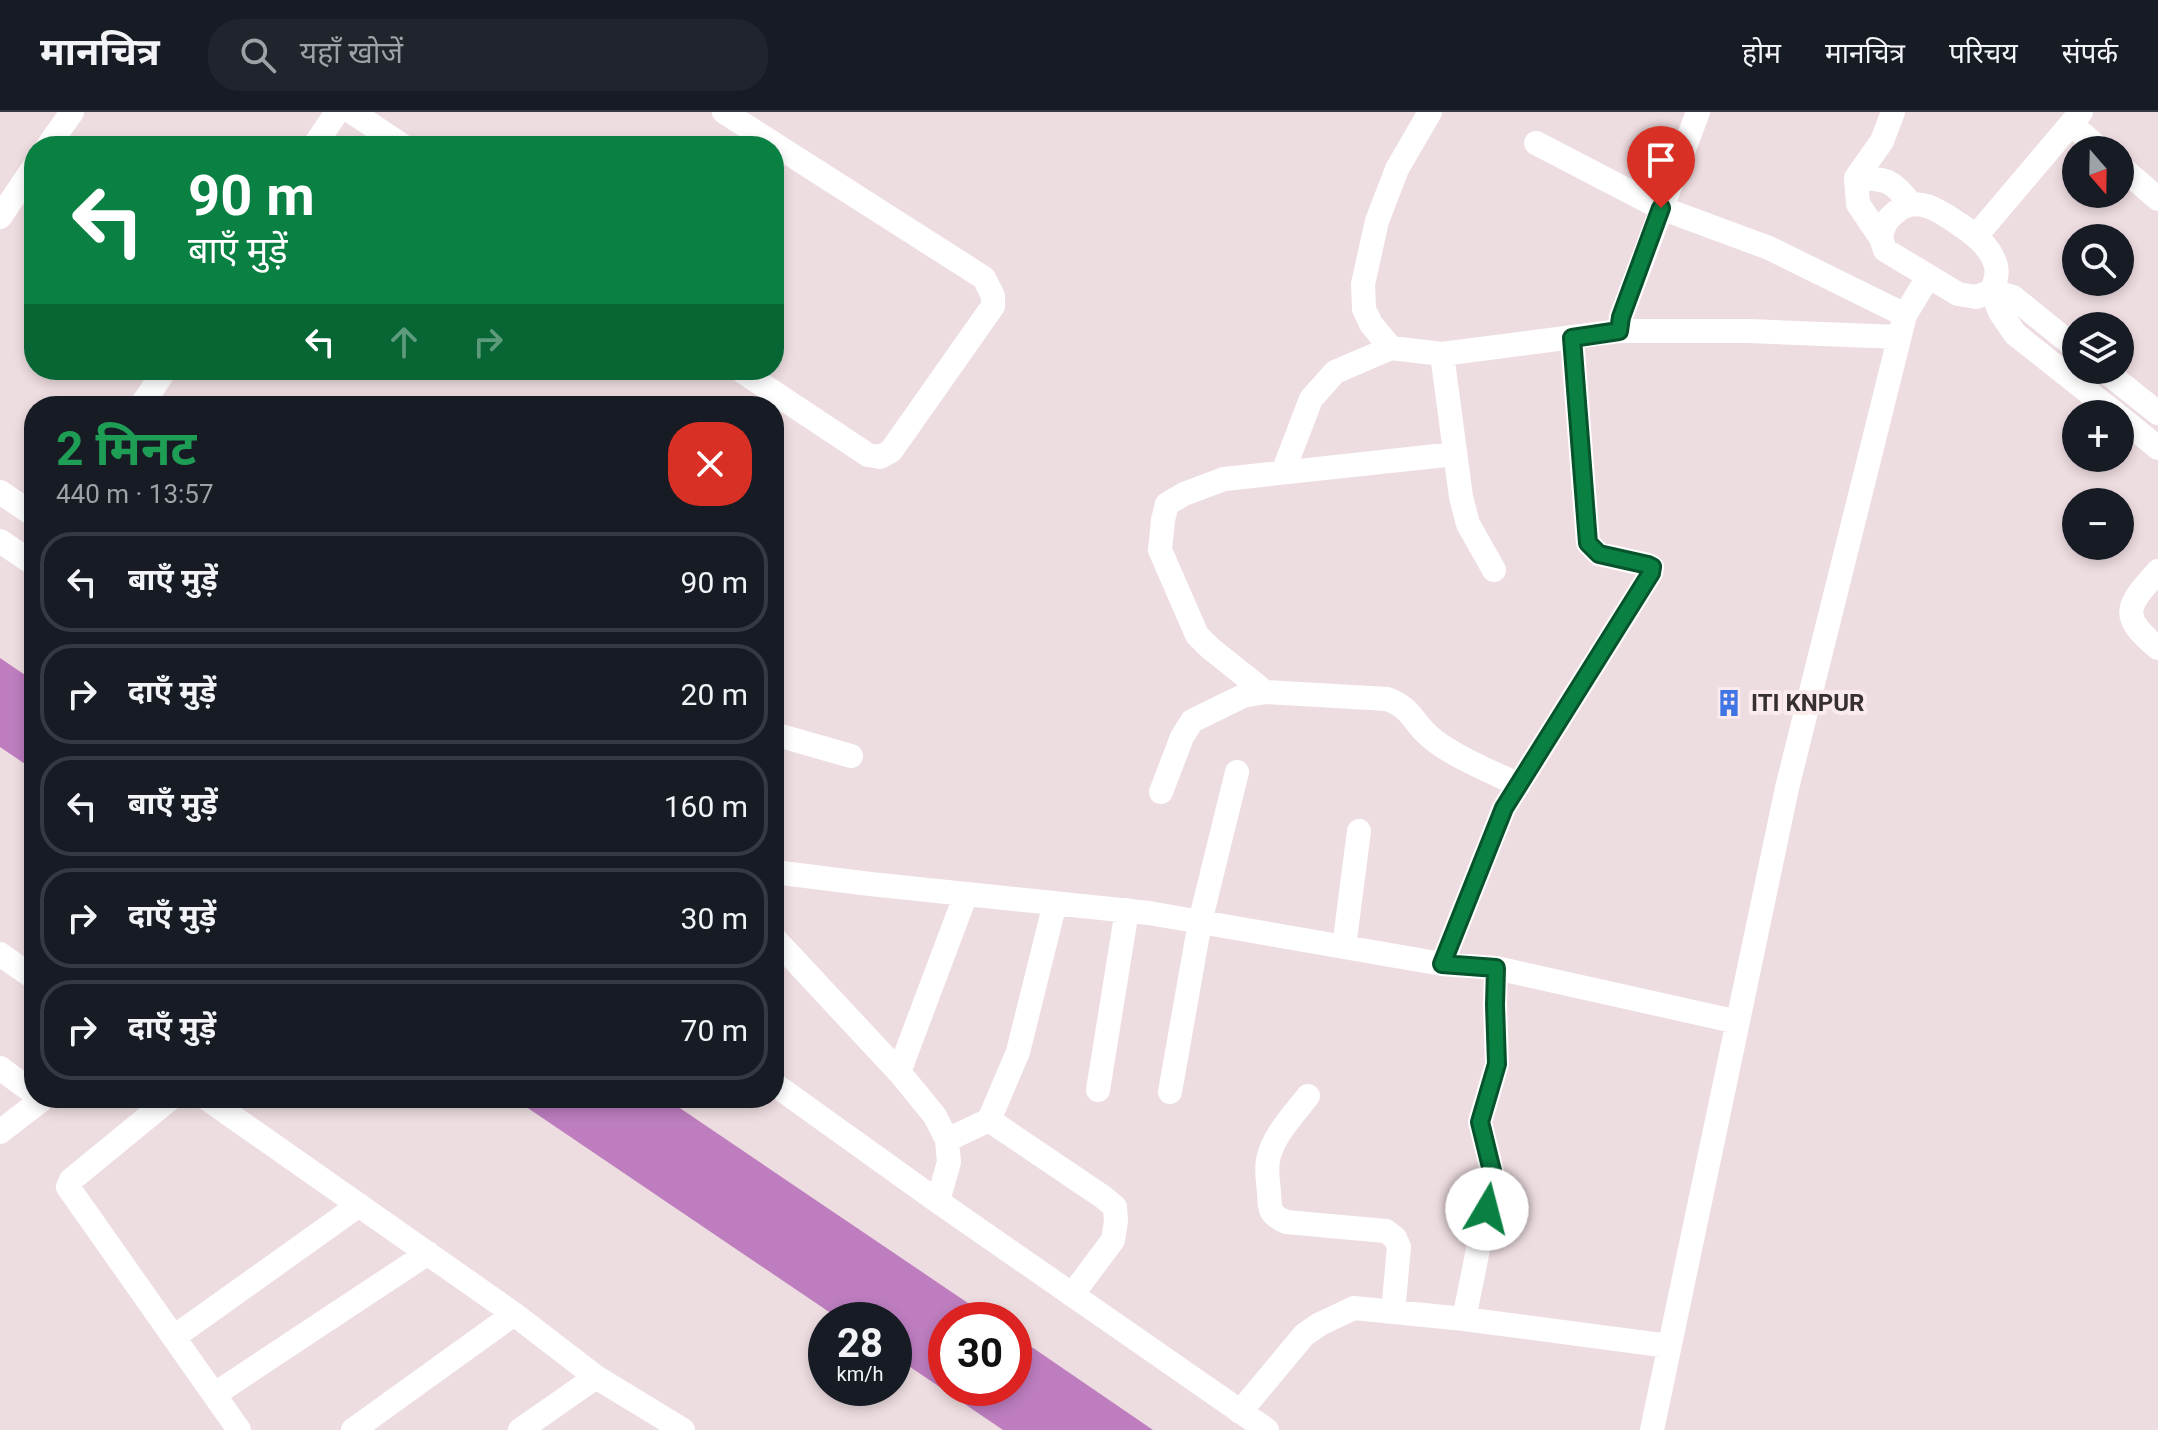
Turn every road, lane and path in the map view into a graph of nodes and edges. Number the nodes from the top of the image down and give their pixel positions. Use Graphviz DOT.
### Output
graph roads {
  1 [pos="72,112"];
  2 [pos="337,112"];
  3 [pos="352,112"];
  4 [pos="724,112"];
  5 [pos="1430,112"];
  6 [pos="1698,112"];
  7 [pos="1893,112"];
  8 [pos="2076,118"];
  9 [pos="55,136"];
  10 [pos="321,136"];
  11 [pos="388,136"];
  12 [pos="762,136"];
  13 [pos="2090,136"];
  14 [pos="1536,143"];
  15 [pos="784,150"];
  16 [pos="1856,178"];
  17 [pos="2134,178"];
  18 [pos="24,182"];
  19 [pos="2158,199"];
  20 [pos="1911,204"];
  21 [pos="1661,208"];
  22 [pos="0,217"];
  23 [pos="1976,236"];
  24 [pos="1881,238"];
  25 [pos="1928,277"];
  26 [pos="1992,291"];
  27 [pos="1902,326"];
  28 [pos="1619,331"];
  29 [pos="2062,337"];
  30 [pos="1572,338"];
  31 [pos="1391,348"];
  32 [pos="1442,354"];
  33 [pos="755,380"];
  34 [pos="2122,384"];
  35 [pos="779,396"];
  36 [pos="784,399"];
  37 [pos="2098,400"];
  38 [pos="2158,413"];
  39 [pos="2134,429"];
  40 [pos="2158,448"];
  41 [pos="1455,454"];
  42 [pos="1283,472"];
  43 [pos="0,492"];
  44 [pos="24,508"];
  45 [pos="0,541"];
  46 [pos="24,557"];
  47 [pos="1494,570"];
  48 [pos="2158,571"];
  49 [pos="2158,648"];
  50 [pos="1265,692"];
  51 [pos="784,737"];
  52 [pos="851,756"];
  53 [pos="1237,772"];
  54 [pos="1519,785"];
  55 [pos="1161,792"];
  56 [pos="1359,831"];
  57 [pos="784,873"];
  58 [pos="966,894"];
  59 [pos="1055,903"];
  60 [pos="1127,910"];
  61 [pos="1200,922"];
  62 [pos="1344,947"];
  63 [pos="784,949"];
  64 [pos="0,954"];
  65 [pos="1442,964"];
  66 [pos="1496,968"];
  67 [pos="24,971"];
  68 [pos="1738,1022"];
  69 [pos="0,1068"];
  70 [pos="899,1072"];
  71 [pos="24,1085"];
  72 [pos="1098,1090"];
  73 [pos="784,1091"];
  74 [pos="1170,1092"];
  75 [pos="1308,1096"];
  76 [pos="27,1108"];
  77 [pos="159,1108"];
  78 [pos="220,1108"];
  79 [pos="989,1120"];
  80 [pos="0,1132"];
  81 [pos="947,1140"];
  82 [pos="938,1201"];
  83 [pos="359,1205"];
  84 [pos="428,1253"];
  85 [pos="1072,1295"];
  86 [pos="1393,1312"];
  87 [pos="514,1314"];
  88 [pos="1464,1319"];
  89 [pos="174,1337"];
  90 [pos="1669,1346"];
  91 [pos="596,1377"];
  92 [pos="215,1394"];
  93 [pos="1240,1412"];
  94 [pos="381,1423"];
  95 [pos="675,1428"];
  96 [pos="239,1430"];
  97 [pos="353,1430"];
  98 [pos="520,1430"];
  99 [pos="1267,1430"];
  100 [pos="1652,1430"];
  1 -- 9 [label="street"];
  2 -- 10 [label="street"];
  3 -- 11 [label="street"];
  4 -- 12 [label="street"];
  5 -- 31 [label="street"];
  6 -- 21 [label="street"];
  7 -- 16 [label="street"];
  8 -- 13 [label="street"];
  8 -- 23 [label="street"];
  14 -- 21 [label="street"];
  15 -- 36 [label="street"];
  16 -- 20 [label="street"];
  16 -- 24 [label="street"];
  17 -- 19 [label="street"];
  18 -- 22 [label="street"];
  20 -- 23 [label="street"];
  20 -- 24 [label="street"];
  21 -- 27 [label="street"];
  21 -- 28 [label="street"];
  23 -- 26 [label="street"];
  24 -- 25 [label="street"];
  25 -- 26 [label="street"];
  25 -- 27 [label="street"];
  26 -- 29 [label="street"];
  26 -- 37 [label="street"];
  27 -- 28 [label="street"];
  27 -- 68 [label="street"];
  28 -- 30 [label="street"];
  30 -- 32 [label="street"];
  30 -- 54 [label="street"];
  31 -- 32 [label="street"];
  31 -- 42 [label="street"];
  32 -- 41 [label="street"];
  33 -- 35 [label="street"];
  34 -- 38 [label="street"];
  39 -- 40 [label="street"];
  41 -- 42 [label="street"];
  41 -- 47 [label="street"];
  42 -- 50 [label="street"];
  43 -- 44 [label="street"];
  45 -- 46 [label="street"];
  48 -- 49 [label="street"];
  50 -- 54 [label="street"];
  50 -- 55 [label="street"];
  51 -- 52 [label="street"];
  53 -- 61 [label="street"];
  54 -- 65 [label="street"];
  56 -- 62 [label="street"];
  57 -- 58 [label="street"];
  58 -- 59 [label="street"];
  58 -- 70 [label="street"];
  59 -- 60 [label="street"];
  59 -- 79 [label="street"];
  60 -- 61 [label="street"];
  60 -- 72 [label="street"];
  61 -- 62 [label="street"];
  61 -- 74 [label="street"];
  62 -- 65 [label="street"];
  63 -- 70 [label="street"];
  64 -- 67 [label="street"];
  65 -- 66 [label="street"];
  66 -- 68 [label="street"];
  66 -- 88 [label="street"];
  68 -- 90 [label="street"];
  69 -- 71 [label="street"];
  70 -- 81 [label="street"];
  73 -- 82 [label="street"];
  75 -- 86 [label="street"];
  76 -- 80 [label="street"];
  77 -- 89 [label="street"];
  78 -- 83 [label="street"];
  79 -- 81 [label="street"];
  79 -- 85 [label="street"];
  81 -- 82 [label="street"];
  82 -- 85 [label="street"];
  83 -- 84 [label="street"];
  83 -- 89 [label="street"];
  84 -- 87 [label="street"];
  84 -- 92 [label="street"];
  85 -- 93 [label="street"];
  86 -- 88 [label="street"];
  86 -- 93 [label="street"];
  87 -- 91 [label="street"];
  87 -- 94 [label="street"];
  88 -- 90 [label="street"];
  89 -- 92 [label="street"];
  90 -- 100 [label="street"];
  91 -- 95 [label="street"];
  91 -- 98 [label="street"];
  92 -- 96 [label="street"];
  93 -- 99 [label="street"];
  94 -- 97 [label="street"];
}
